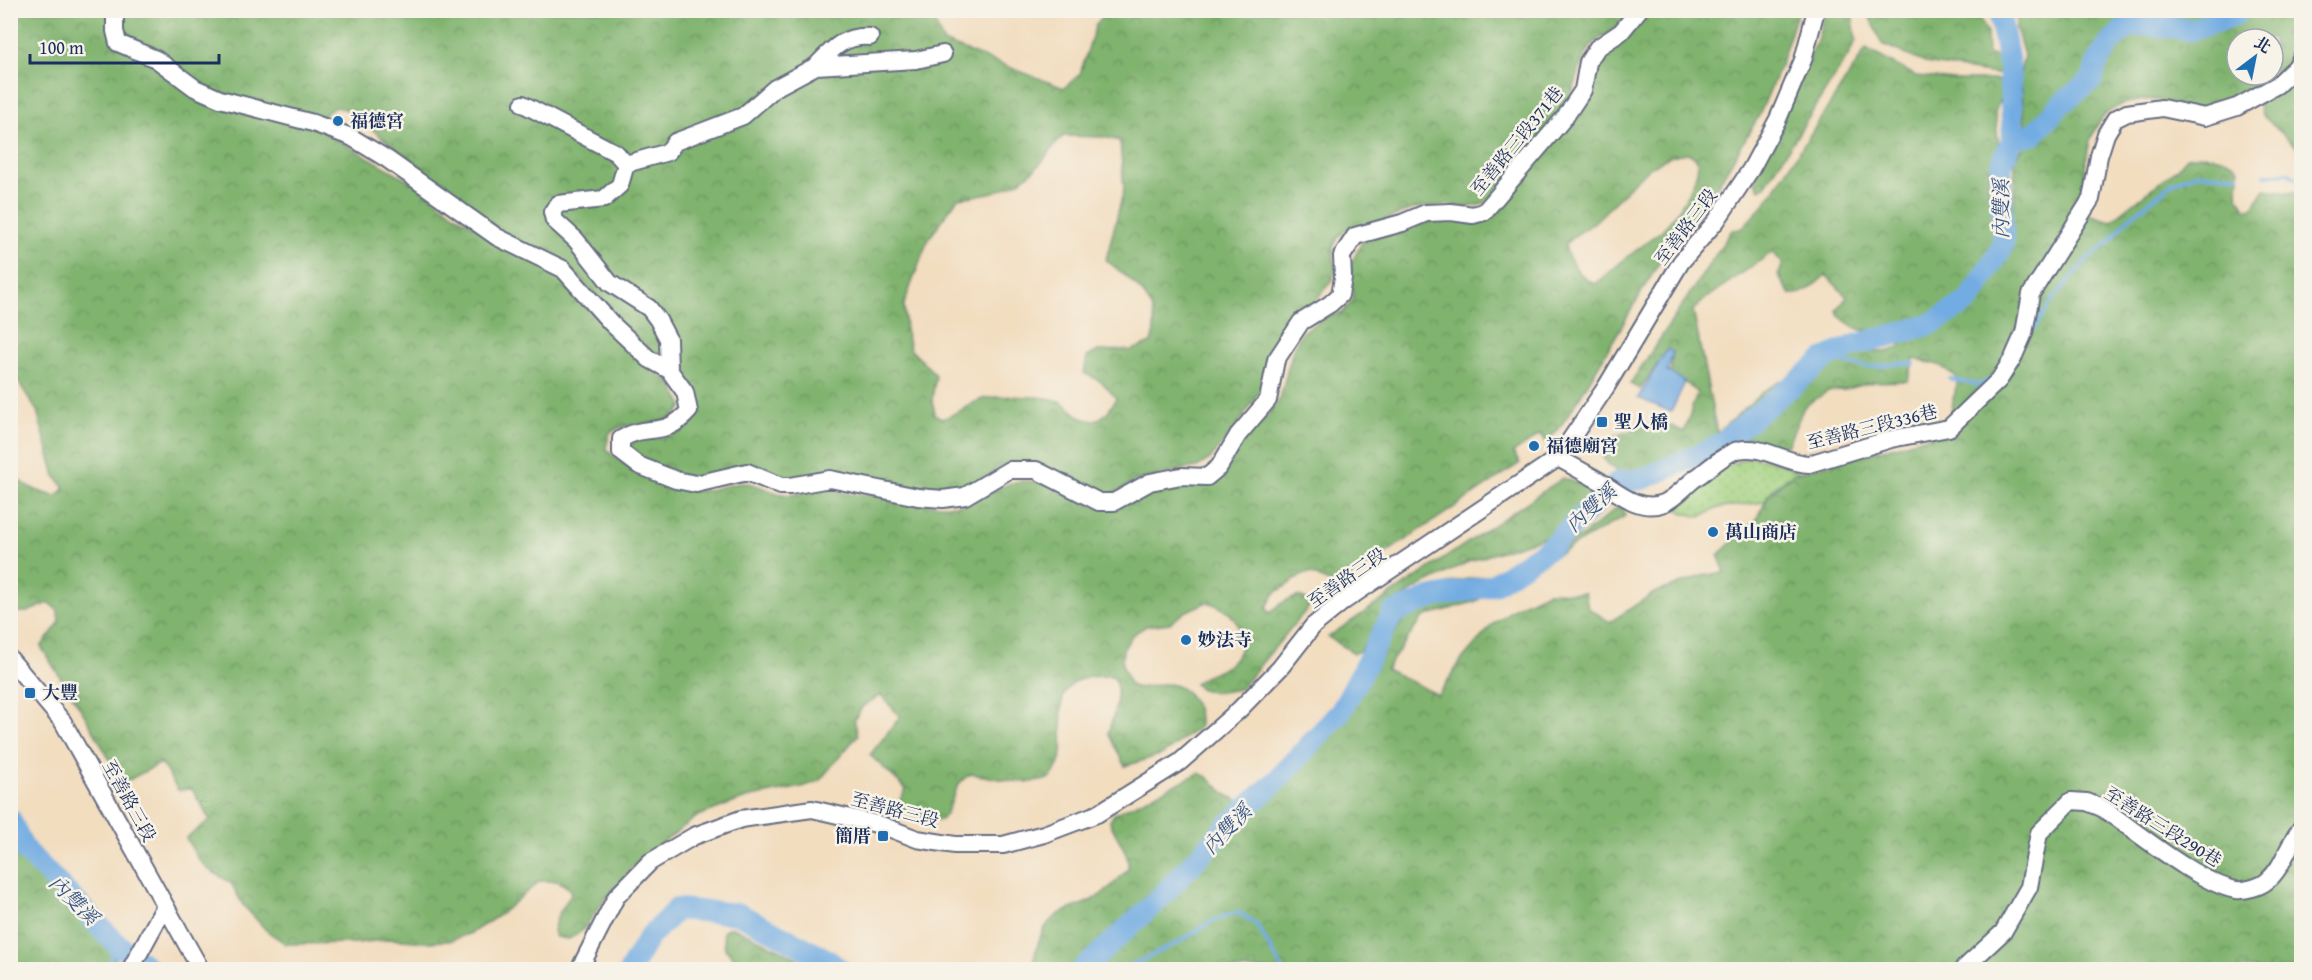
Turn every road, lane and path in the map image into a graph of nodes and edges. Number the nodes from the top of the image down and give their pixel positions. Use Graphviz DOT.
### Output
graph roads {
  1 [pos="115,10"];
  2 [pos="1639,10"];
  3 [pos="1816,10"];
  4 [pos="870,37"];
  5 [pos="943,54"];
  6 [pos="2301,57"];
  7 [pos="816,66"];
  8 [pos="523,104"];
  9 [pos="626,164"];
  10 [pos="669,370"];
  11 [pos="1558,458"];
  12 [pos="10,659"];
  13 [pos="2301,826"];
  14 [pos="165,906"];
  15 [pos="130,969"];
  16 [pos="201,969"];
  17 [pos="579,969"];
  18 [pos="1962,969"];
  1 -- 10 [label="street, 至善路三段371巷"];
  2 -- 10 [label="street, 至善路三段371巷"];
  3 -- 11 [label="street, 至善路三段"];
  4 -- 7 [label="street"];
  5 -- 7 [label="street"];
  6 -- 11 [label="street, 至善路三段336巷"];
  7 -- 9 [label="street"];
  8 -- 9 [label="street"];
  9 -- 10 [label="street"];
  11 -- 17 [label="street, 至善路三段"];
  12 -- 14 [label="street, 至善路三段"];
  13 -- 18 [label="street, 至善路三段290巷"];
  14 -- 15 [label="street"];
  14 -- 16 [label="street, 至善路三段"];
}
